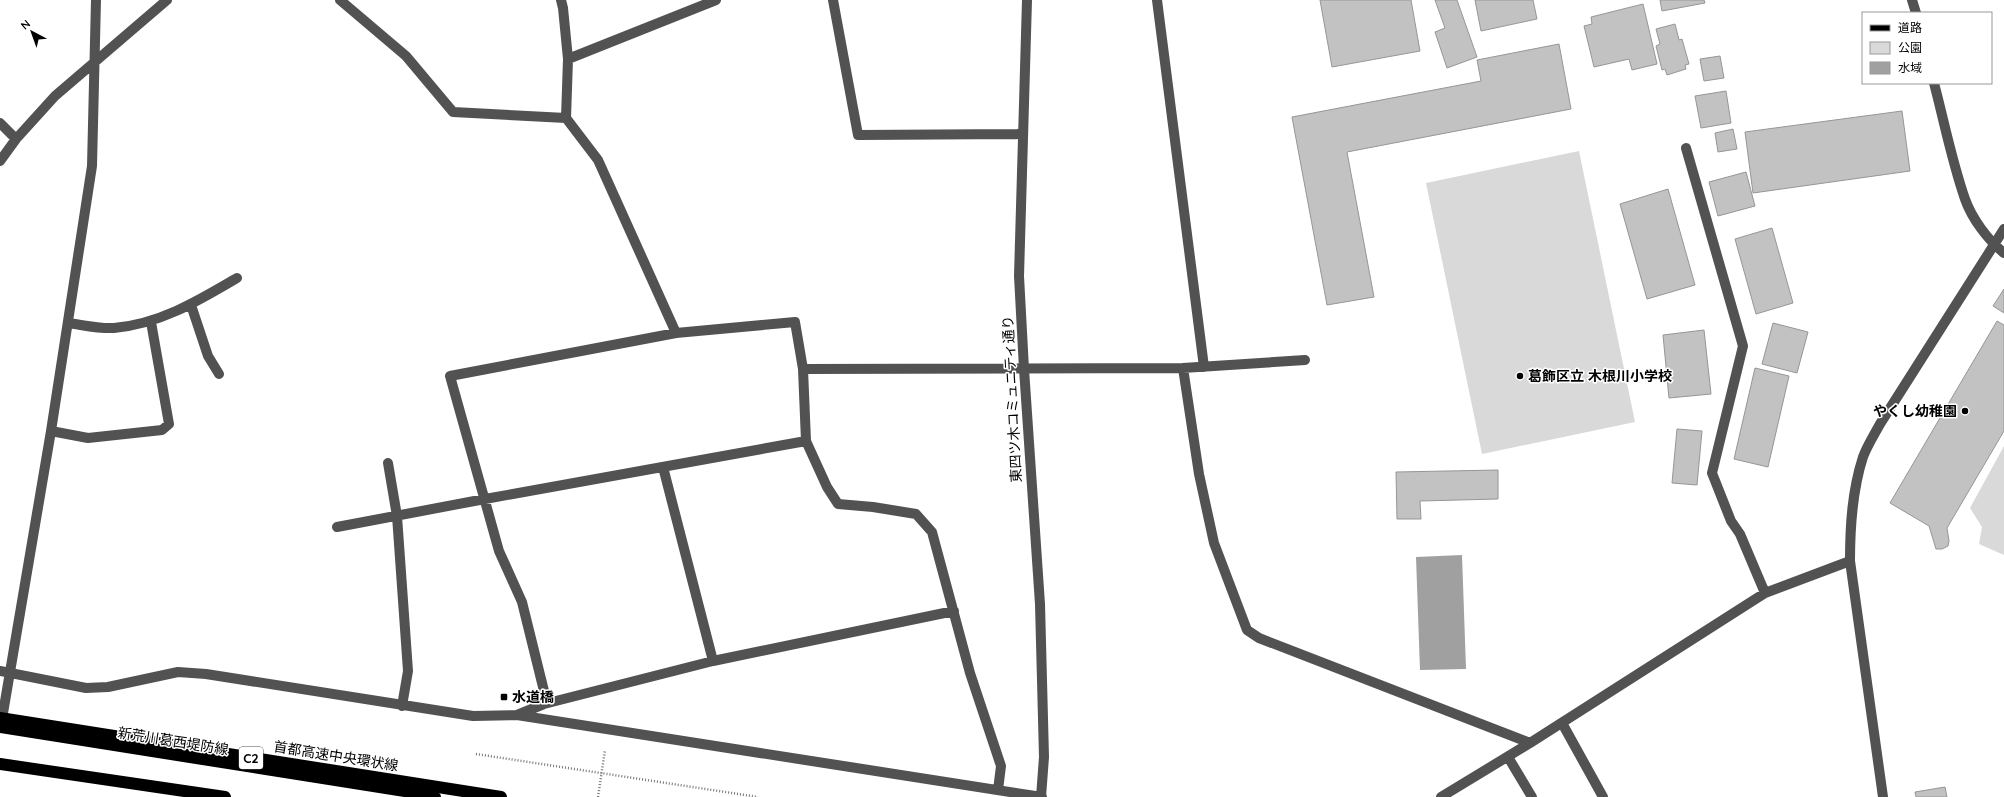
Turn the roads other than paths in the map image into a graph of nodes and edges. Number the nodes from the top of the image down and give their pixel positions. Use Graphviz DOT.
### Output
graph roads {
  1 [pos="96,0"];
  2 [pos="166,0"];
  3 [pos="340,0"];
  4 [pos="561,0"];
  5 [pos="716,0"];
  6 [pos="833,0"];
  7 [pos="1027,0"];
  8 [pos="1157,0"];
  9 [pos="1912,0"];
  10 [pos="1916,12"];
  11 [pos="568,59"];
  12 [pos="95,63"];
  13 [pos="1934,84"];
  14 [pos="566,118"];
  15 [pos="0,123"];
  16 [pos="1024,134"];
  17 [pos="16,139"];
  18 [pos="1686,148"];
  19 [pos="0,160"];
  20 [pos="2004,229"];
  21 [pos="1994,244"];
  22 [pos="2004,253"];
  23 [pos="237,278"];
  24 [pos="191,305"];
  25 [pos="151,322"];
  26 [pos="68,323"];
  27 [pos="676,333"];
  28 [pos="1305,360"];
  29 [pos="1204,367"];
  30 [pos="1183,368"];
  31 [pos="803,369"];
  32 [pos="1024,369"];
  33 [pos="219,374"];
  34 [pos="51,431"];
  35 [pos="806,442"];
  36 [pos="388,463"];
  37 [pos="663,467"];
  38 [pos="485,499"];
  39 [pos="397,516"];
  40 [pos="337,527"];
  41 [pos="1850,561"];
  42 [pos="1765,594"];
  43 [pos="954,611"];
  44 [pos="713,661"];
  45 [pos="5,672"];
  46 [pos="544,704"];
  47 [pos="402,706"];
  48 [pos="517,715"];
  49 [pos="0,718"];
  50 [pos="1562,723"];
  51 [pos="0,728"];
  52 [pos="1530,743"];
  53 [pos="1508,757"];
  54 [pos="0,764"];
  55 [pos="998,790"];
  56 [pos="225,797"];
  57 [pos="436,797"];
  58 [pos="501,797"];
  59 [pos="1041,797"];
  60 [pos="1441,797"];
  61 [pos="1532,797"];
  62 [pos="1603,797"];
  63 [pos="1884,797"];
  1 -- 12 [label="street"];
  2 -- 12 [label="street"];
  3 -- 14 [label="street"];
  4 -- 11 [label="street"];
  5 -- 11 [label="street"];
  6 -- 16 [label="street"];
  7 -- 16 [label="street, 東四ツ木コミュニティ通り"];
  8 -- 29 [label="street"];
  9 -- 10 [label="street"];
  11 -- 14 [label="street"];
  12 -- 17 [label="street"];
  12 -- 26 [label="street"];
  13 -- 21 [label="street"];
  14 -- 27 [label="street"];
  15 -- 17 [label="street"];
  16 -- 32 [label="street, 東四ツ木コミュニティ通り"];
  17 -- 19 [label="street"];
  18 -- 42 [label="street"];
  20 -- 21 [label="street"];
  21 -- 22 [label="street"];
  21 -- 41 [label="street"];
  23 -- 24 [label="street"];
  24 -- 25 [label="street"];
  24 -- 33 [label="street"];
  25 -- 26 [label="street"];
  25 -- 34 [label="street"];
  26 -- 34 [label="street"];
  27 -- 31 [label="street"];
  27 -- 38 [label="street"];
  28 -- 29 [label="street"];
  29 -- 30 [label="street"];
  30 -- 32 [label="street"];
  30 -- 52 [label="street"];
  31 -- 32 [label="street"];
  31 -- 35 [label="street"];
  32 -- 59 [label="street, 東四ツ木コミュニティ通り"];
  34 -- 45 [label="street"];
  35 -- 37 [label="street"];
  35 -- 43 [label="street"];
  36 -- 39 [label="street"];
  37 -- 38 [label="street"];
  37 -- 44 [label="street"];
  38 -- 39 [label="street"];
  38 -- 46 [label="street"];
  39 -- 40 [label="street"];
  39 -- 47 [label="street"];
  41 -- 42 [label="street"];
  41 -- 63 [label="street"];
  42 -- 50 [label="street"];
  43 -- 44 [label="street"];
  43 -- 55 [label="street"];
  44 -- 46 [label="street"];
  45 -- 47 [label="street"];
  45 -- 51 [label="street"];
  46 -- 48 [label="street"];
  47 -- 48 [label="street"];
  48 -- 55 [label="street"];
  49 -- 58 [label="highway, 首都高速中央環状線 / C2"];
  50 -- 52 [label="street"];
  50 -- 62 [label="street"];
  51 -- 57 [label="main road, 新荒川葛西堤防線"];
  52 -- 53 [label="street"];
  53 -- 60 [label="street"];
  53 -- 61 [label="street"];
  54 -- 56 [label="highway"];
  55 -- 59 [label="street"];
}
